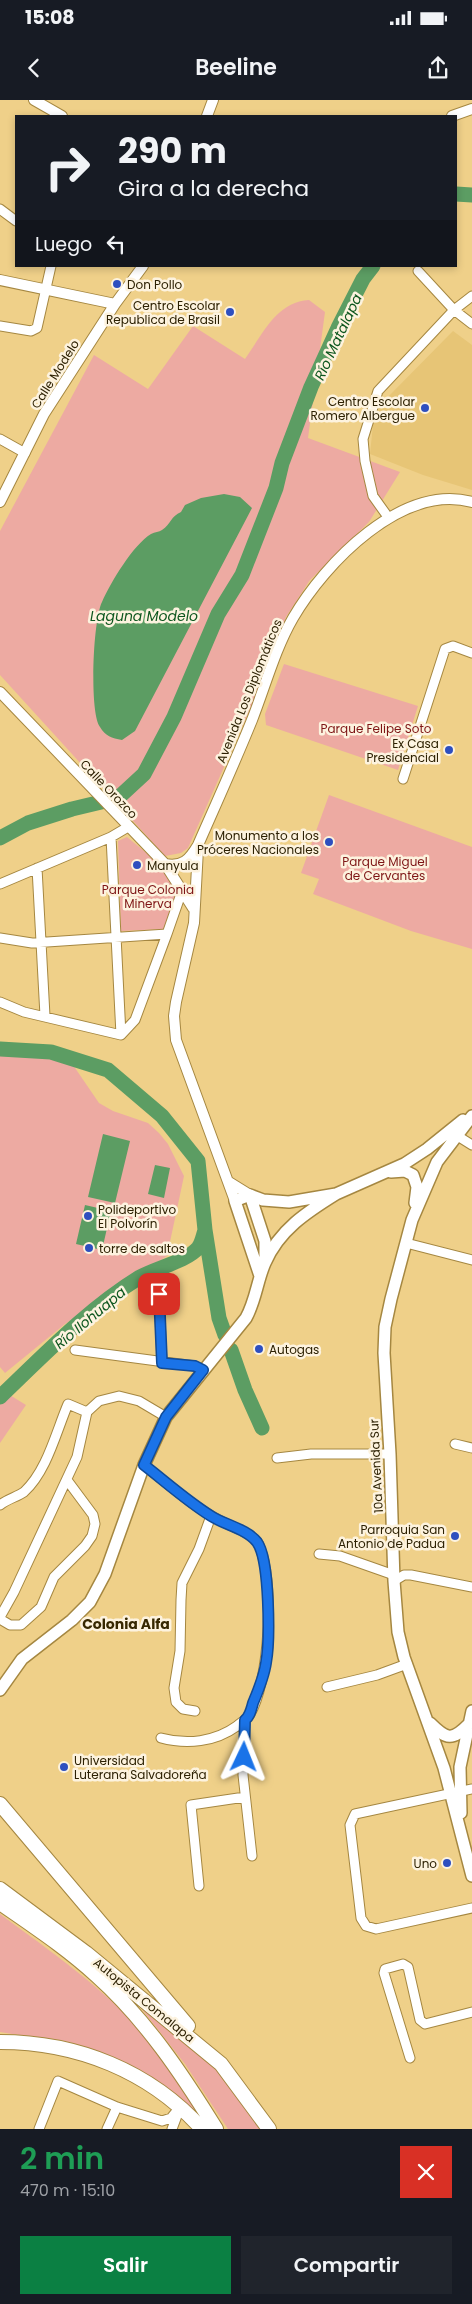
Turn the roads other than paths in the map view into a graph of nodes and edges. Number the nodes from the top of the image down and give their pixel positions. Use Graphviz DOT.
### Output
graph roads {
  1 [pos="34,100"];
  2 [pos="213,100"];
  3 [pos="472,110"];
  4 [pos="60,115"];
  5 [pos="207,115"];
  6 [pos="455,115"];
  7 [pos="0,209"];
  8 [pos="15,220"];
  9 [pos="51,267"];
  10 [pos="142,267"];
  11 [pos="418,271"];
  12 [pos="0,280"];
  13 [pos="46,290"];
  14 [pos="472,296"];
  15 [pos="115,304"];
  16 [pos="454,310"];
  17 [pos="472,324"];
  18 [pos="0,326"];
  19 [pos="0,439"];
  20 [pos="25,453"];
  21 [pos="0,502"];
  22 [pos="472,502"];
  23 [pos="388,517"];
  24 [pos="472,653"];
  25 [pos="0,692"];
  26 [pos="403,779"];
  27 [pos="128,827"];
  28 [pos="111,837"];
  29 [pos="198,845"];
  30 [pos="165,864"];
  31 [pos="37,868"];
  32 [pos="0,884"];
  33 [pos="182,891"];
  34 [pos="193,908"];
  35 [pos="167,934"];
  36 [pos="116,936"];
  37 [pos="0,938"];
  38 [pos="42,942"];
  39 [pos="0,1002"];
  40 [pos="45,1016"];
  41 [pos="122,1035"];
  42 [pos="472,1114"];
  43 [pos="456,1135"];
  44 [pos="472,1145"];
  45 [pos="387,1173"];
  46 [pos="229,1182"];
  47 [pos="336,1194"];
  48 [pos="250,1195"];
  49 [pos="235,1200"];
  50 [pos="412,1220"];
  51 [pos="406,1243"];
  52 [pos="472,1260"];
  53 [pos="265,1261"];
  54 [pos="260,1276"];
  55 [pos="163,1290"];
  56 [pos="75,1350"];
  57 [pos="162,1363"];
  58 [pos="203,1370"];
  59 [pos="87,1412"];
  60 [pos="166,1417"];
  61 [pos="455,1444"];
  62 [pos="472,1448"];
  63 [pos="390,1454"];
  64 [pos="277,1458"];
  65 [pos="144,1465"];
  66 [pos="67,1480"];
  67 [pos="0,1505"];
  68 [pos="211,1516"];
  69 [pos="319,1554"];
  70 [pos="394,1578"];
  71 [pos="472,1587"];
  72 [pos="0,1618"];
  73 [pos="407,1664"];
  74 [pos="328,1687"];
  75 [pos="0,1690"];
  76 [pos="195,1711"];
  77 [pos="472,1711"];
  78 [pos="245,1720"];
  79 [pos="429,1722"];
  80 [pos="469,1724"];
  81 [pos="161,1738"];
  82 [pos="462,1792"];
  83 [pos="245,1797"];
  84 [pos="0,1804"];
  85 [pos="252,1856"];
  86 [pos="472,1876"];
  87 [pos="199,1886"];
  88 [pos="0,1889"];
  89 [pos="0,1903"];
  90 [pos="472,1908"];
  91 [pos="472,2012"];
  92 [pos="0,2042"];
  93 [pos="410,2058"];
  94 [pos="221,2064"];
  95 [pos="180,2107"];
  96 [pos="117,2108"];
  97 [pos="39,2129"];
  98 [pos="107,2129"];
  99 [pos="172,2129"];
  100 [pos="202,2129"];
  101 [pos="216,2129"];
  102 [pos="269,2129"];
  1 -- 4 [label="street"];
  2 -- 5 [label="street"];
  3 -- 6 [label="street"];
  7 -- 8 [label="street"];
  9 -- 13 [label="street"];
  10 -- 15 [label="street, Calle Modelo"];
  11 -- 16 [label="street"];
  12 -- 13 [label="street"];
  13 -- 15 [label="street"];
  13 -- 18 [label="street"];
  14 -- 16 [label="street"];
  15 -- 20 [label="street, Calle Modelo"];
  16 -- 17 [label="street"];
  16 -- 23 [label="street"];
  19 -- 20 [label="street"];
  20 -- 21 [label="street, Calle Modelo"];
  22 -- 23 [label="street, Avenida Los Diplomáticos"];
  23 -- 29 [label="street, Avenida Los Diplomáticos"];
  24 -- 26 [label="street"];
  25 -- 27 [label="street, Calle Orozco"];
  27 -- 28 [label="street"];
  27 -- 30 [label="street, Calle Orozco"];
  28 -- 31 [label="street"];
  28 -- 36 [label="street"];
  29 -- 30 [label="street, Avenida Los Diplomáticos"];
  29 -- 34 [label="street, Avenida Los Diplomáticos"];
  30 -- 33 [label="street, Calle Orozco"];
  31 -- 32 [label="street"];
  31 -- 38 [label="street"];
  33 -- 34 [label="street, Calle Orozco"];
  33 -- 35 [label="street"];
  34 -- 46 [label="street, Avenida Los Diplomáticos"];
  35 -- 36 [label="street"];
  35 -- 41 [label="street"];
  36 -- 38 [label="street"];
  36 -- 41 [label="street"];
  37 -- 38 [label="street"];
  38 -- 40 [label="street"];
  39 -- 40 [label="street"];
  40 -- 41 [label="street"];
  42 -- 43 [label="main road, 10a Avenida Sur"];
  42 -- 45 [label="main road, 10a Avenida Sur"];
  43 -- 44 [label="street"];
  43 -- 50 [label="main road, 10a Avenida Sur"];
  45 -- 47 [label="main road"];
  45 -- 50 [label="main road, 10a Avenida Sur"];
  46 -- 48 [label="street"];
  46 -- 49 [label="street, Avenida Los Diplomáticos"];
  47 -- 48 [label="main road"];
  47 -- 53 [label="main road"];
  48 -- 49 [label="main road"];
  48 -- 53 [label="main road"];
  49 -- 54 [label="main road"];
  50 -- 51 [label="main road, 10a Avenida Sur"];
  51 -- 52 [label="street"];
  51 -- 63 [label="main road, 10a Avenida Sur"];
  53 -- 54 [label="main road"];
  54 -- 58 [label="main road"];
  55 -- 57 [label="street"];
  56 -- 57 [label="street"];
  57 -- 58 [label="street"];
  58 -- 60 [label="main road"];
  59 -- 60 [label="street"];
  59 -- 66 [label="street"];
  59 -- 67 [label="street"];
  60 -- 65 [label="main road"];
  61 -- 62 [label="street"];
  63 -- 64 [label="street"];
  63 -- 70 [label="main road, 10a Avenida Sur"];
  65 -- 68 [label="street"];
  65 -- 75 [label="main road"];
  66 -- 72 [label="street"];
  66 -- 72 [label="street"];
  68 -- 76 [label="street"];
  68 -- 78 [label="street"];
  69 -- 70 [label="street"];
  70 -- 71 [label="street"];
  70 -- 73 [label="main road, 10a Avenida Sur"];
  73 -- 74 [label="street"];
  73 -- 79 [label="main road, 10a Avenida Sur"];
  77 -- 80 [label="main road"];
  78 -- 81 [label="street"];
  78 -- 83 [label="street"];
  79 -- 80 [label="main road"];
  79 -- 82 [label="main road, 10a Avenida Sur"];
  80 -- 82 [label="main road"];
  82 -- 86 [label="main road"];
  82 -- 90 [label="street"];
  83 -- 85 [label="street"];
  83 -- 87 [label="street"];
  84 -- 94 [label="highway"];
  88 -- 94 [label="highway, Autopista Comalapa"];
  89 -- 101 [label="highway, Autopista Comalapa"];
  91 -- 93 [label="street"];
  92 -- 95 [label="highway"];
  94 -- 102 [label="highway, Autopista Comalapa"];
  95 -- 96 [label="street"];
  95 -- 99 [label="street"];
  95 -- 100 [label="highway"];
  96 -- 97 [label="street"];
  96 -- 98 [label="street"];
}
